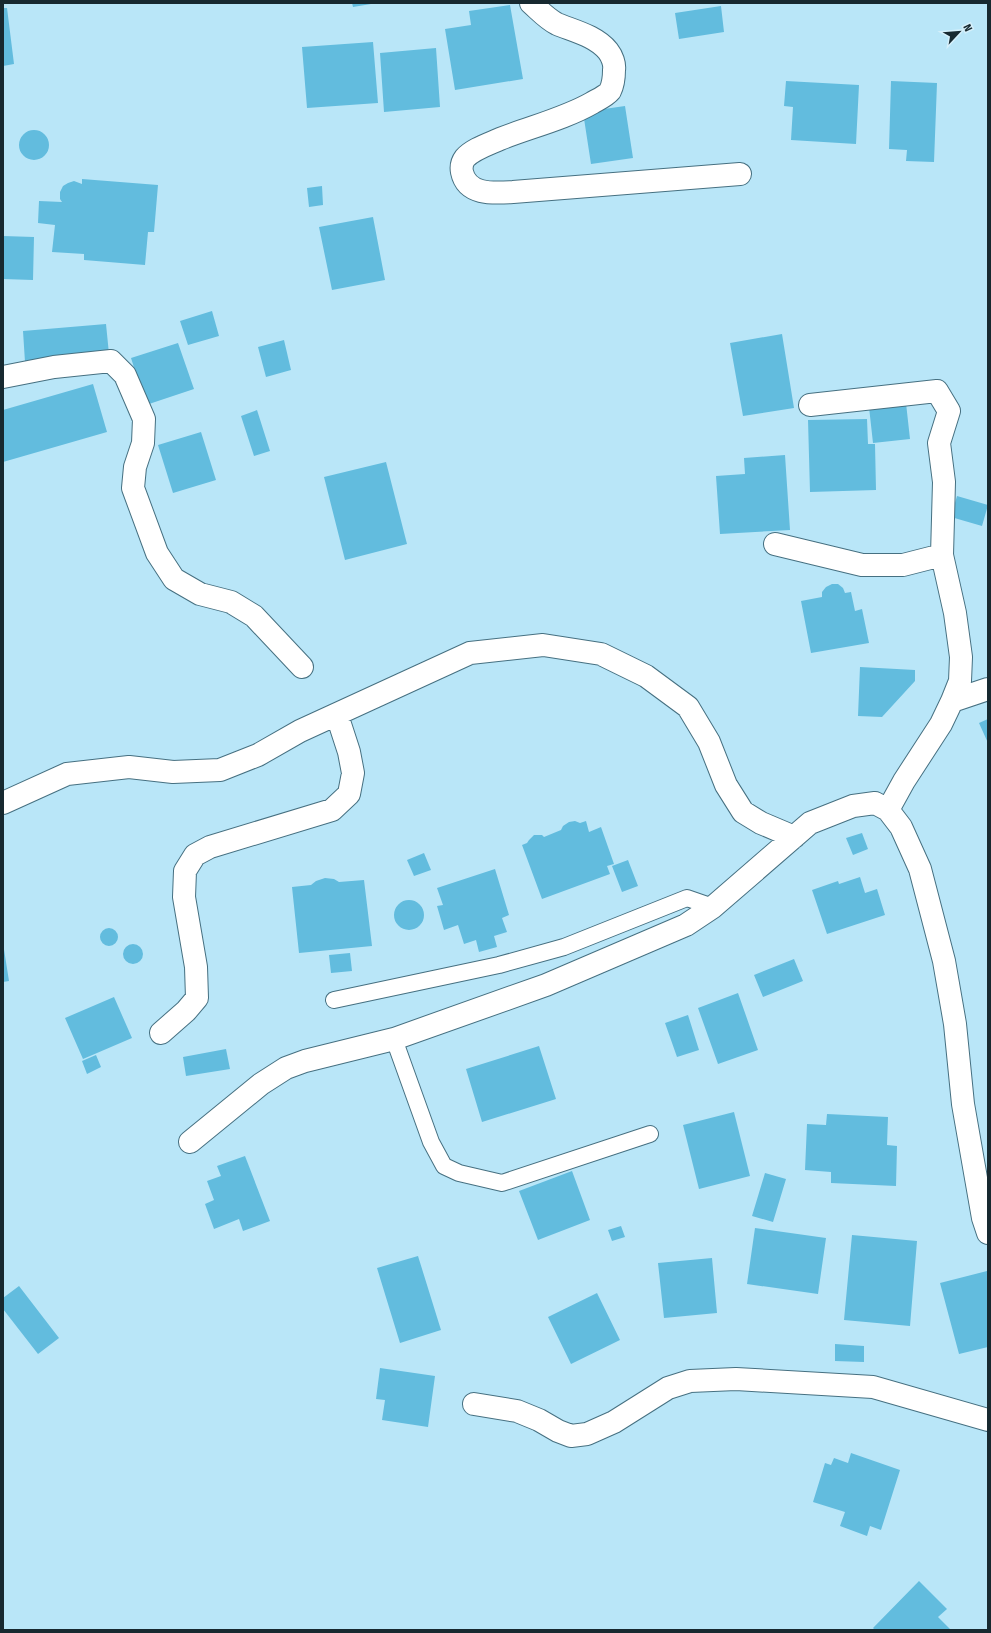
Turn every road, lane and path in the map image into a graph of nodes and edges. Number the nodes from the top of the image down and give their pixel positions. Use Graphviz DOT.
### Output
graph roads {
  1 [pos="531,3"];
  2 [pos="740,174"];
  3 [pos="3,377"];
  4 [pos="810,405"];
  5 [pos="775,544"];
  6 [pos="942,555"];
  7 [pos="302,667"];
  8 [pos="988,689"];
  9 [pos="952,701"];
  10 [pos="336,715"];
  11 [pos="3,804"];
  12 [pos="888,810"];
  13 [pos="794,837"];
  14 [pos="713,907"];
  15 [pos="334,1000"];
  16 [pos="161,1032"];
  17 [pos="394,1039"];
  18 [pos="650,1134"];
  19 [pos="190,1142"];
  20 [pos="988,1233"];
  21 [pos="474,1404"];
  22 [pos="988,1420"];
  1 -- 2 [label="street"];
  3 -- 7 [label="street"];
  4 -- 6 [label="street"];
  5 -- 6 [label="street"];
  6 -- 9 [label="street"];
  8 -- 9 [label="street"];
  9 -- 12 [label="street"];
  10 -- 11 [label="street"];
  10 -- 13 [label="street"];
  10 -- 16 [label="street"];
  12 -- 13 [label="street"];
  12 -- 20 [label="street"];
  13 -- 14 [label="street"];
  14 -- 15 [label="lane"];
  14 -- 17 [label="street"];
  17 -- 18 [label="lane"];
  17 -- 19 [label="street"];
  21 -- 22 [label="street"];
}
